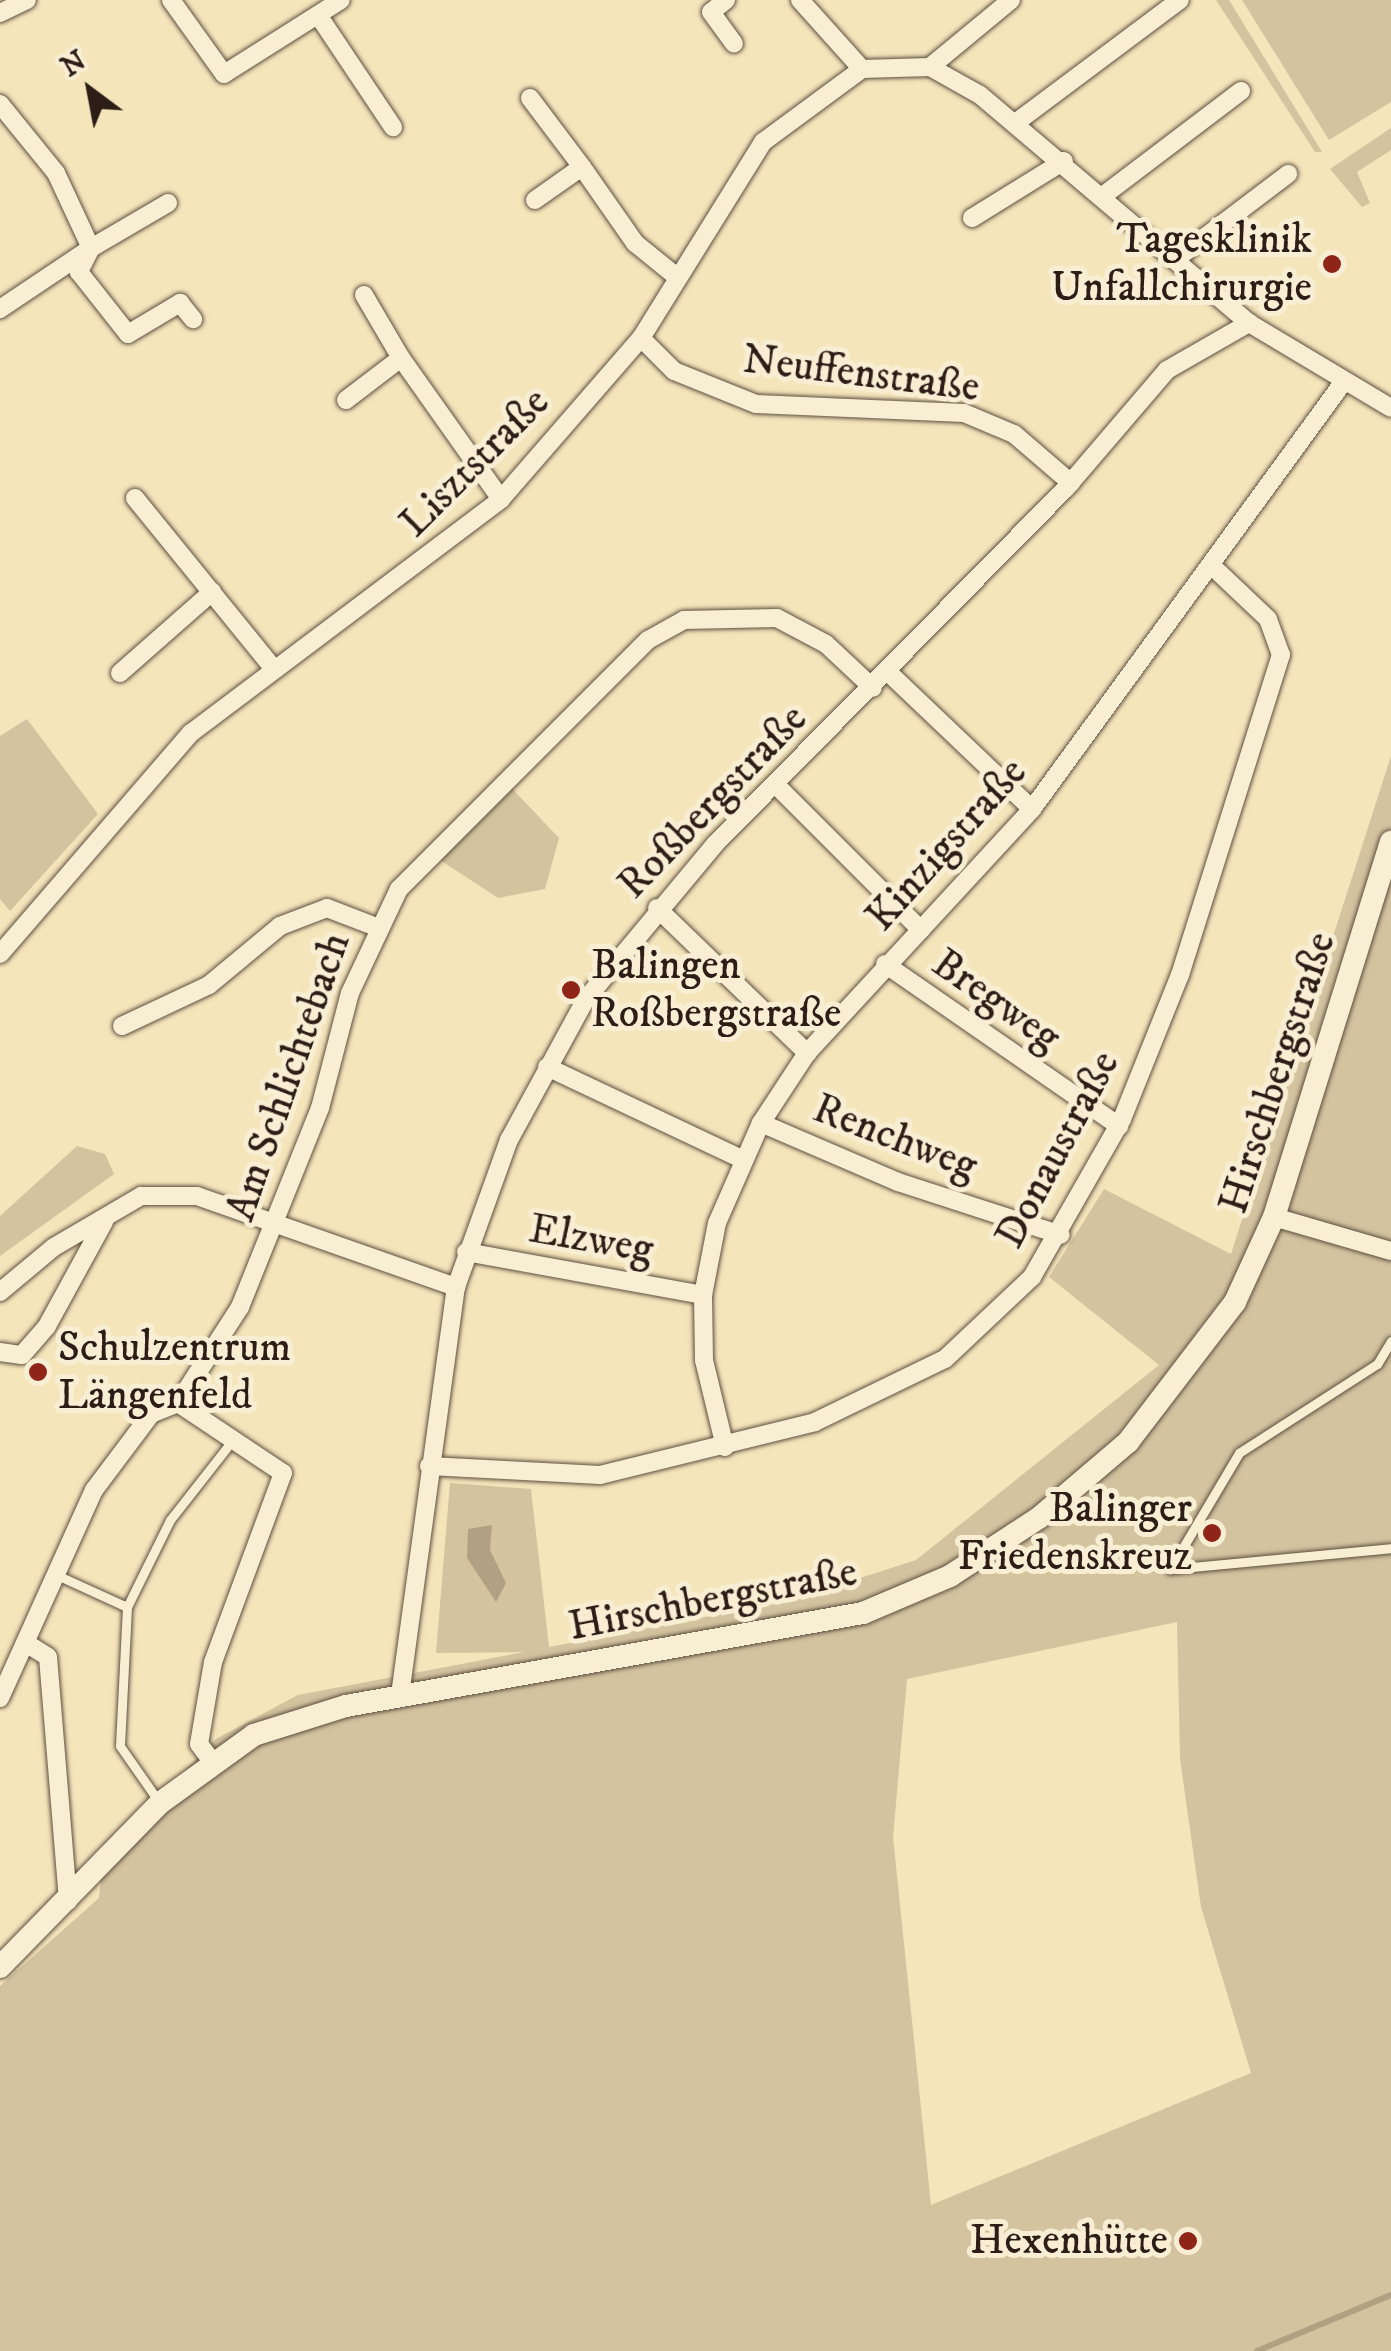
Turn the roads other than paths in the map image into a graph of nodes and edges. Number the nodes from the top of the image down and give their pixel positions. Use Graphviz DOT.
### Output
graph roads {
  1 [pos="27,0"];
  2 [pos="170,0"];
  3 [pos="341,0"];
  4 [pos="726,0"];
  5 [pos="800,0"];
  6 [pos="1011,0"];
  7 [pos="1180,0"];
  8 [pos="0,13"];
  9 [pos="318,15"];
  10 [pos="734,44"];
  11 [pos="930,67"];
  12 [pos="862,68"];
  13 [pos="1240,91"];
  14 [pos="530,98"];
  15 [pos="0,104"];
  16 [pos="1018,121"];
  17 [pos="393,127"];
  18 [pos="1064,161"];
  19 [pos="582,167"];
  20 [pos="1288,174"];
  21 [pos="1104,195"];
  22 [pos="536,200"];
  23 [pos="168,203"];
  24 [pos="972,218"];
  25 [pos="91,248"];
  26 [pos="1176,260"];
  27 [pos="677,277"];
  28 [pos="364,295"];
  29 [pos="0,308"];
  30 [pos="193,319"];
  31 [pos="1248,323"];
  32 [pos="641,338"];
  33 [pos="401,358"];
  34 [pos="1342,384"];
  35 [pos="346,400"];
  36 [pos="1391,408"];
  37 [pos="1070,483"];
  38 [pos="136,498"];
  39 [pos="500,500"];
  40 [pos="1212,567"];
  41 [pos="212,592"];
  42 [pos="273,668"];
  43 [pos="120,673"];
  44 [pos="889,673"];
  45 [pos="873,688"];
  46 [pos="774,784"];
  47 [pos="1032,809"];
  48 [pos="1391,842"];
  49 [pos="656,908"];
  50 [pos="379,928"];
  51 [pos="922,930"];
  52 [pos="0,954"];
  53 [pos="885,964"];
  54 [pos="122,1026"];
  55 [pos="807,1054"];
  56 [pos="547,1067"];
  57 [pos="761,1123"];
  58 [pos="1119,1126"];
  59 [pos="742,1159"];
  60 [pos="107,1217"];
  61 [pos="1274,1217"];
  62 [pos="276,1227"];
  63 [pos="1061,1236"];
  64 [pos="1391,1251"];
  65 [pos="466,1252"];
  66 [pos="456,1288"];
  67 [pos="0,1292"];
  68 [pos="703,1295"];
  69 [pos="1391,1341"];
  70 [pos="0,1352"];
  71 [pos="178,1403"];
  72 [pos="232,1442"];
  73 [pos="725,1447"];
  74 [pos="429,1466"];
  75 [pos="1391,1548"];
  76 [pos="59,1576"];
  77 [pos="127,1607"];
  78 [pos="29,1645"];
  79 [pos="400,1695"];
  80 [pos="0,1698"];
  81 [pos="210,1760"];
  82 [pos="160,1803"];
  83 [pos="68,1900"];
  84 [pos="0,1967"];
  1 -- 8 [label="street"];
  2 -- 9 [label="street"];
  3 -- 9 [label="street"];
  4 -- 10 [label="street"];
  5 -- 12 [label="street"];
  6 -- 11 [label="street"];
  7 -- 16 [label="street"];
  9 -- 17 [label="street"];
  11 -- 12 [label="street"];
  11 -- 16 [label="street"];
  12 -- 27 [label="street, Lisztstraße"];
  13 -- 21 [label="street"];
  14 -- 19 [label="street"];
  15 -- 25 [label="street"];
  16 -- 18 [label="street"];
  18 -- 21 [label="street"];
  18 -- 24 [label="street"];
  19 -- 22 [label="street"];
  19 -- 27 [label="street"];
  20 -- 26 [label="street"];
  21 -- 26 [label="street"];
  23 -- 25 [label="street"];
  25 -- 29 [label="street"];
  25 -- 30 [label="street"];
  26 -- 31 [label="street"];
  27 -- 32 [label="street, Lisztstraße"];
  28 -- 33 [label="street"];
  31 -- 34 [label="street"];
  31 -- 37 [label="street, Roßbergstraße"];
  32 -- 37 [label="street, Neuffenstraße"];
  32 -- 39 [label="street, Lisztstraße"];
  33 -- 35 [label="street"];
  33 -- 39 [label="street"];
  34 -- 36 [label="street"];
  34 -- 40 [label="street, Kinzigstraße"];
  37 -- 44 [label="street, Roßbergstraße"];
  38 -- 41 [label="street"];
  39 -- 42 [label="street, Lisztstraße"];
  40 -- 47 [label="street, Kinzigstraße"];
  40 -- 58 [label="street, Donaustraße"];
  41 -- 42 [label="street"];
  41 -- 43 [label="street"];
  42 -- 52 [label="street, Lisztstraße"];
  44 -- 45 [label="street, Roßbergstraße"];
  44 -- 47 [label="street"];
  45 -- 46 [label="street, Roßbergstraße"];
  45 -- 50 [label="street, Am Schlichtebach"];
  46 -- 49 [label="street, Roßbergstraße"];
  46 -- 51 [label="street"];
  47 -- 51 [label="street, Kinzigstraße"];
  48 -- 61 [label="street, Hirschbergstraße"];
  49 -- 55 [label="street"];
  49 -- 56 [label="street, Roßbergstraße"];
  50 -- 54 [label="street"];
  50 -- 62 [label="street, Am Schlichtebach"];
  51 -- 53 [label="street, Kinzigstraße"];
  53 -- 55 [label="street, Kinzigstraße"];
  53 -- 58 [label="street, Bregweg"];
  55 -- 57 [label="street, Kinzigstraße"];
  56 -- 59 [label="street"];
  56 -- 65 [label="street, Roßbergstraße"];
  57 -- 59 [label="street, Kinzigstraße"];
  57 -- 63 [label="street, Renchweg"];
  58 -- 63 [label="street, Donaustraße"];
  59 -- 68 [label="street, Kinzigstraße"];
  60 -- 62 [label="street"];
  60 -- 67 [label="street"];
  60 -- 70 [label="street"];
  61 -- 64 [label="street"];
  61 -- 79 [label="street, Hirschbergstraße"];
  62 -- 66 [label="street"];
  62 -- 71 [label="street, Am Schlichtebach"];
  63 -- 73 [label="street, Donaustraße"];
  65 -- 66 [label="street, Roßbergstraße"];
  65 -- 68 [label="street, Elzweg"];
  66 -- 74 [label="street, Roßbergstraße"];
  68 -- 73 [label="street, Kinzigstraße"];
  69 -- 75 [label="lane"];
  71 -- 72 [label="street"];
  71 -- 76 [label="street, Am Schlichtebach"];
  72 -- 77 [label="lane"];
  72 -- 81 [label="street"];
  73 -- 74 [label="street, Donaustraße"];
  74 -- 79 [label="street, Roßbergstraße"];
  76 -- 77 [label="lane"];
  76 -- 78 [label="street, Am Schlichtebach"];
  77 -- 82 [label="lane"];
  78 -- 80 [label="street, Am Schlichtebach"];
  78 -- 83 [label="street"];
  79 -- 81 [label="street, Hirschbergstraße"];
  81 -- 82 [label="street, Hirschbergstraße"];
  82 -- 83 [label="street, Hirschbergstraße"];
  83 -- 84 [label="street, Hirschbergstraße"];
}
